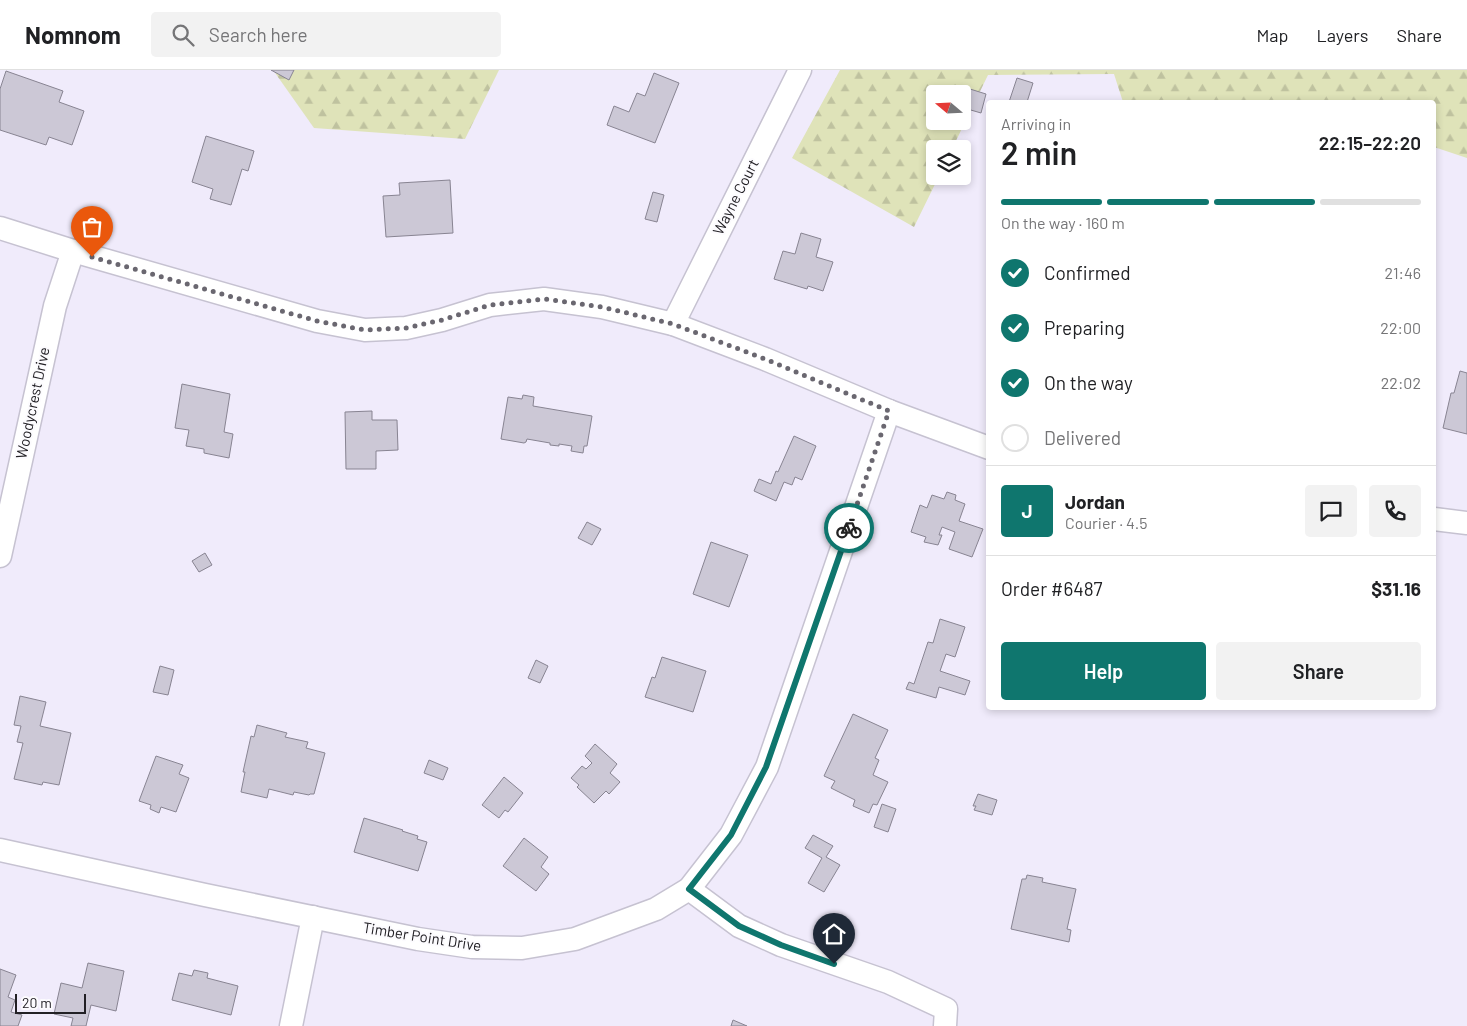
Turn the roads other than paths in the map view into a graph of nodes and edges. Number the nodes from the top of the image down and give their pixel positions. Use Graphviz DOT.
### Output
graph roads {
  1 [pos="800,70"];
  2 [pos="0,228"];
  3 [pos="73,252"];
  4 [pos="673,324"];
  5 [pos="889,411"];
  6 [pos="986,447"];
  7 [pos="1436,519"];
  8 [pos="1467,523"];
  9 [pos="0,556"];
  10 [pos="0,850"];
  11 [pos="689,889"];
  12 [pos="313,918"];
  13 [pos="291,1026"];
  14 [pos="945,1026"];
  1 -- 4 [label="street, Wayne Court"];
  2 -- 3 [label="street"];
  3 -- 4 [label="street"];
  3 -- 9 [label="street, Woodycrest Drive"];
  4 -- 5 [label="street"];
  5 -- 6 [label="street"];
  5 -- 11 [label="street"];
  7 -- 8 [label="street"];
  10 -- 12 [label="street, Timber Point Drive"];
  11 -- 12 [label="street, Timber Point Drive"];
  11 -- 14 [label="street"];
  12 -- 13 [label="street"];
}
